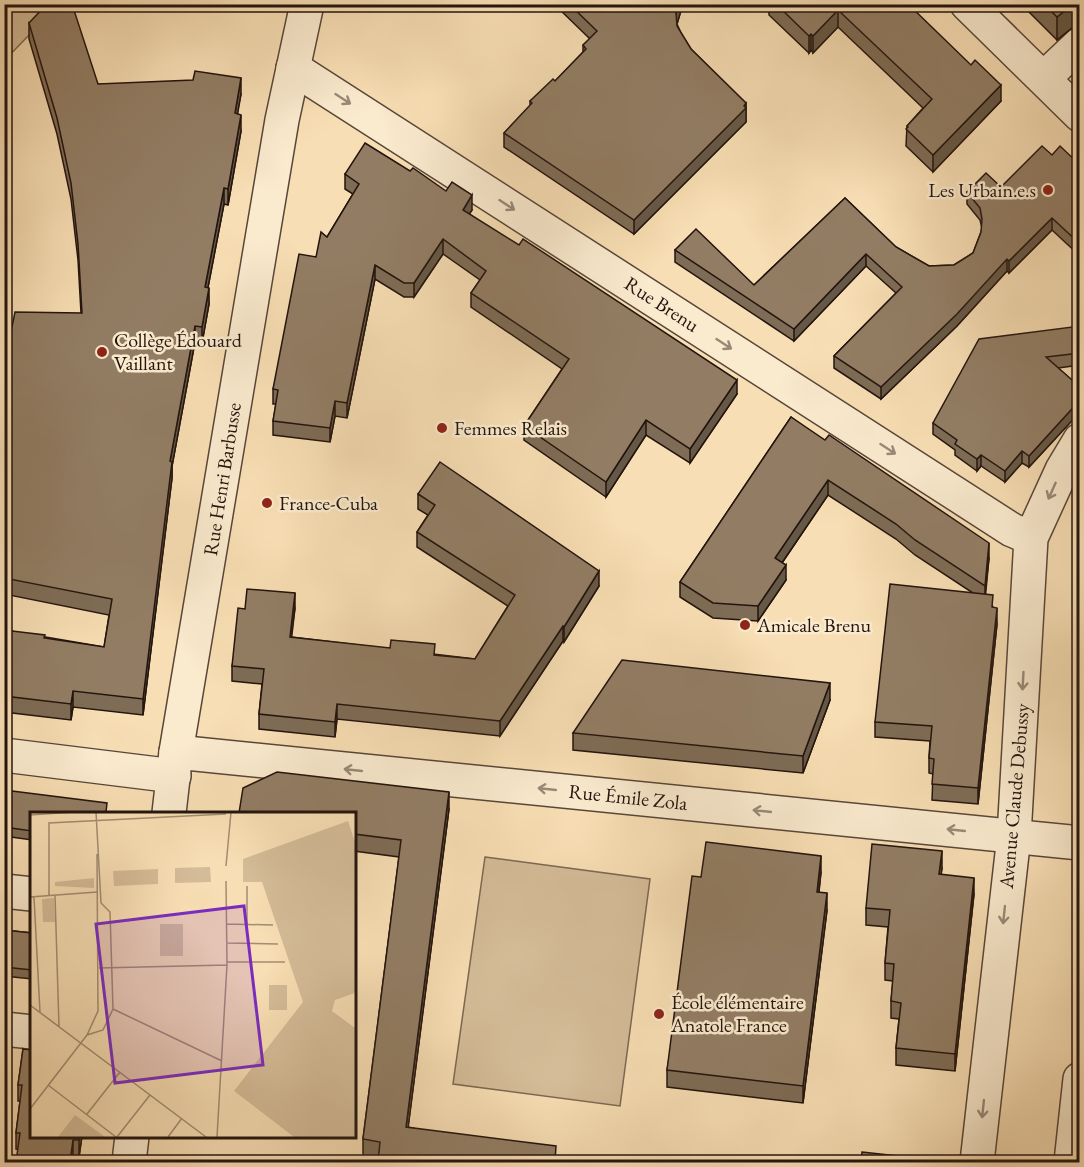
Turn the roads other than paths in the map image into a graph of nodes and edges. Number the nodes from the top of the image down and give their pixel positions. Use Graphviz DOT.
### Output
graph roads {
  1 [pos="307,4"];
  2 [pos="967,4"];
  3 [pos="1080,44"];
  4 [pos="293,68"];
  5 [pos="1044,78"];
  6 [pos="1080,115"];
  7 [pos="1080,440"];
  8 [pos="1031,538"];
  9 [pos="4,754"];
  10 [pos="175,764"];
  11 [pos="169,812"];
  12 [pos="1014,836"];
  13 [pos="1080,843"];
  14 [pos="4,891"];
  15 [pos="30,894"];
  16 [pos="4,1029"];
  17 [pos="30,1032"];
  18 [pos="1080,1079"];
  19 [pos="132,1137"];
  20 [pos="129,1162"];
  21 [pos="977,1162"];
  22 [pos="1071,1162"];
  1 -- 4 [label="street, Rue Henri Barbusse"];
  2 -- 5 [label="street"];
  3 -- 5 [label="street"];
  4 -- 8 [label="street, Rue Brenu, one-way"];
  4 -- 10 [label="street, Rue Henri Barbusse"];
  5 -- 6 [label="street"];
  7 -- 8 [label="street, Avenue Claude Debussy, one-way"];
  8 -- 12 [label="street, Avenue Claude Debussy, one-way"];
  9 -- 10 [label="street, Rue Émile Zola"];
  10 -- 11 [label="street, Rue Henri Barbusse"];
  12 -- 10 [label="street, Rue Émile Zola, one-way"];
  12 -- 13 [label="street, Rue Émile Zola"];
  12 -- 21 [label="street, Avenue Claude Debussy, one-way"];
  14 -- 15 [label="street"];
  16 -- 17 [label="street"];
  18 -- 22 [label="street"];
  19 -- 20 [label="street"];
}
